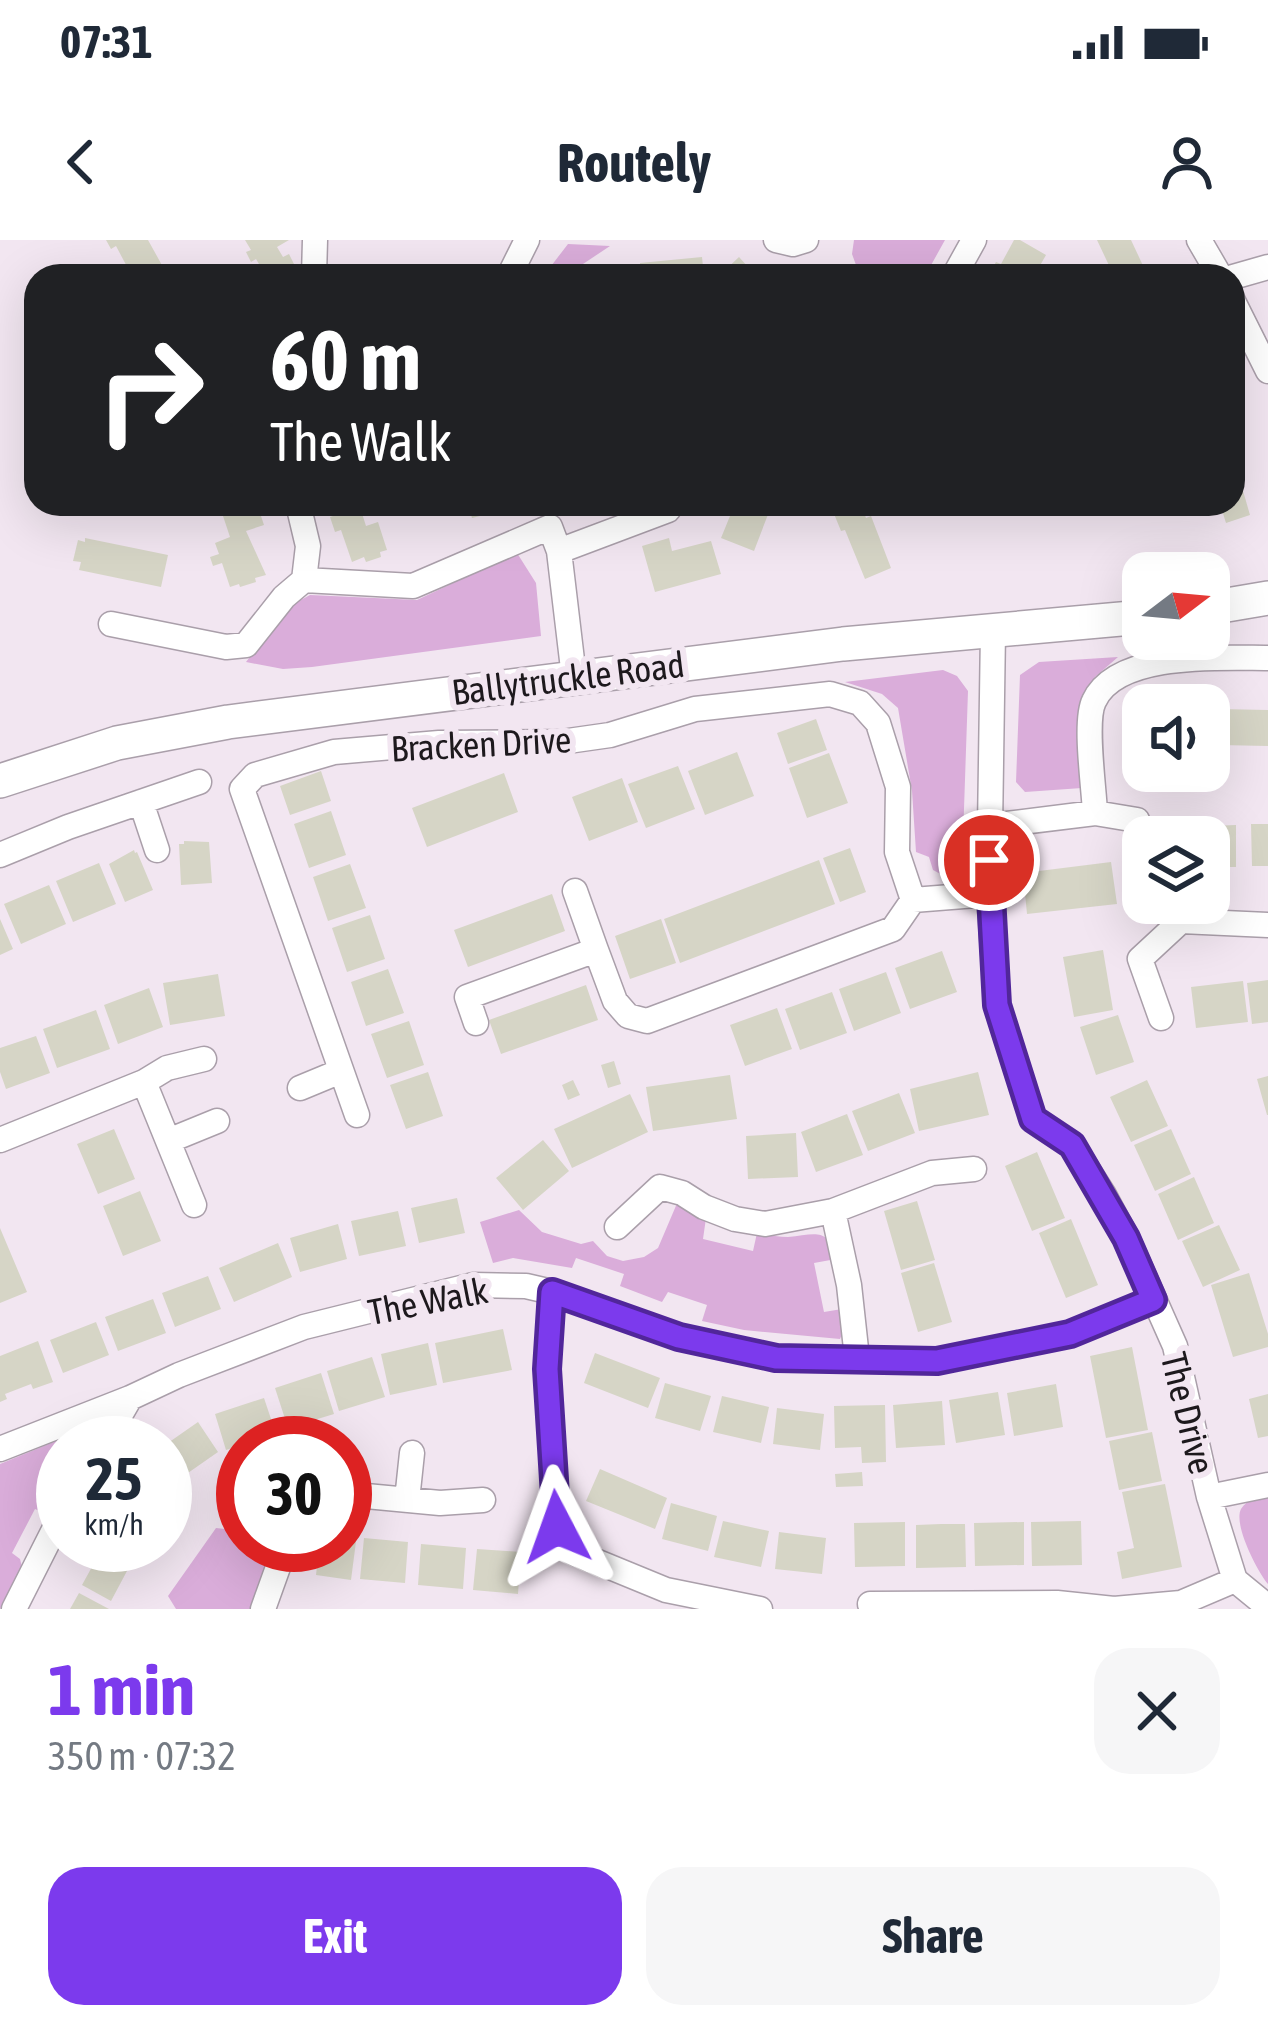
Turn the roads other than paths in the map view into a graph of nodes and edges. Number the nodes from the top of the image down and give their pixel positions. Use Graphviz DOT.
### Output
graph roads {
  1 [pos="776,240"];
  2 [pos="806,240"];
  3 [pos="1245,325"];
  4 [pos="1268,371"];
  5 [pos="301,516"];
  6 [pos="627,516"];
  7 [pos="551,527"];
  8 [pos="304,580"];
  9 [pos="1268,598"];
  10 [pos="1230,604"];
  11 [pos="1122,619"];
  12 [pos="111,624"];
  13 [pos="993,631"];
  14 [pos="1268,658"];
  15 [pos="574,677"];
  16 [pos="0,781"];
  17 [pos="199,782"];
  18 [pos="141,802"];
  19 [pos="1095,813"];
  20 [pos="1122,818"];
  21 [pos="990,826"];
  22 [pos="157,850"];
  23 [pos="0,856"];
  24 [pos="574,891"];
  25 [pos="989,894"];
  26 [pos="913,900"];
  27 [pos="1230,920"];
  28 [pos="1168,924"];
  29 [pos="1268,925"];
  30 [pos="596,950"];
  31 [pos="1161,1018"];
  32 [pos="476,1023"];
  33 [pos="204,1059"];
  34 [pos="341,1071"];
  35 [pos="144,1082"];
  36 [pos="300,1088"];
  37 [pos="357,1115"];
  38 [pos="217,1121"];
  39 [pos="0,1140"];
  40 [pos="168,1141"];
  41 [pos="974,1168"];
  42 [pos="194,1205"];
  43 [pos="833,1211"];
  44 [pos="617,1226"];
  45 [pos="552,1292"];
  46 [pos="1153,1300"];
  47 [pos="857,1358"];
  48 [pos="130,1398"];
  49 [pos="120,1416"];
  50 [pos="0,1449"];
  51 [pos="412,1453"];
  52 [pos="1268,1484"];
  53 [pos="372,1497"];
  54 [pos="1208,1497"];
  55 [pos="406,1500"];
  56 [pos="483,1500"];
  57 [pos="36,1565"];
  58 [pos="276,1572"];
  59 [pos="1235,1580"];
  60 [pos="870,1604"];
  61 [pos="1268,1607"];
  62 [pos="14,1609"];
  63 [pos="263,1609"];
  64 [pos="760,1609"];
  1 -- 2 [label="street"];
  3 -- 4 [label="street"];
  5 -- 8 [label="street"];
  6 -- 7 [label="street"];
  7 -- 8 [label="street"];
  7 -- 15 [label="street"];
  8 -- 12 [label="street"];
  9 -- 10 [label="street"];
  11 -- 13 [label="street, Ballytruckle Road"];
  13 -- 15 [label="street, Ballytruckle Road"];
  13 -- 21 [label="street, The Drive"];
  14 -- 19 [label="street"];
  15 -- 16 [label="street, Ballytruckle Road"];
  17 -- 18 [label="street"];
  18 -- 22 [label="street"];
  18 -- 23 [label="street"];
  19 -- 20 [label="street"];
  19 -- 21 [label="street"];
  21 -- 25 [label="street, The Drive"];
  24 -- 30 [label="street"];
  25 -- 26 [label="street"];
  25 -- 46 [label="street, The Drive"];
  26 -- 30 [label="street"];
  26 -- 34 [label="street, Bracken Drive"];
  27 -- 29 [label="street"];
  28 -- 31 [label="street"];
  30 -- 32 [label="street"];
  33 -- 35 [label="street"];
  34 -- 36 [label="street"];
  34 -- 37 [label="street, Bracken Drive"];
  35 -- 39 [label="street"];
  35 -- 40 [label="street"];
  38 -- 40 [label="street"];
  40 -- 42 [label="street"];
  41 -- 43 [label="street"];
  43 -- 44 [label="street"];
  43 -- 47 [label="street"];
  45 -- 47 [label="street, The Walk"];
  45 -- 48 [label="street, The Walk"];
  45 -- 64 [label="street"];
  46 -- 47 [label="street, The Walk"];
  46 -- 54 [label="street, The Drive"];
  48 -- 49 [label="street"];
  48 -- 50 [label="street, The Walk"];
  51 -- 55 [label="street"];
  52 -- 54 [label="street"];
  53 -- 55 [label="street"];
  54 -- 59 [label="street, The Drive"];
  55 -- 56 [label="street"];
  57 -- 62 [label="street"];
  58 -- 63 [label="street"];
  59 -- 60 [label="street"];
  59 -- 61 [label="street"];
}
